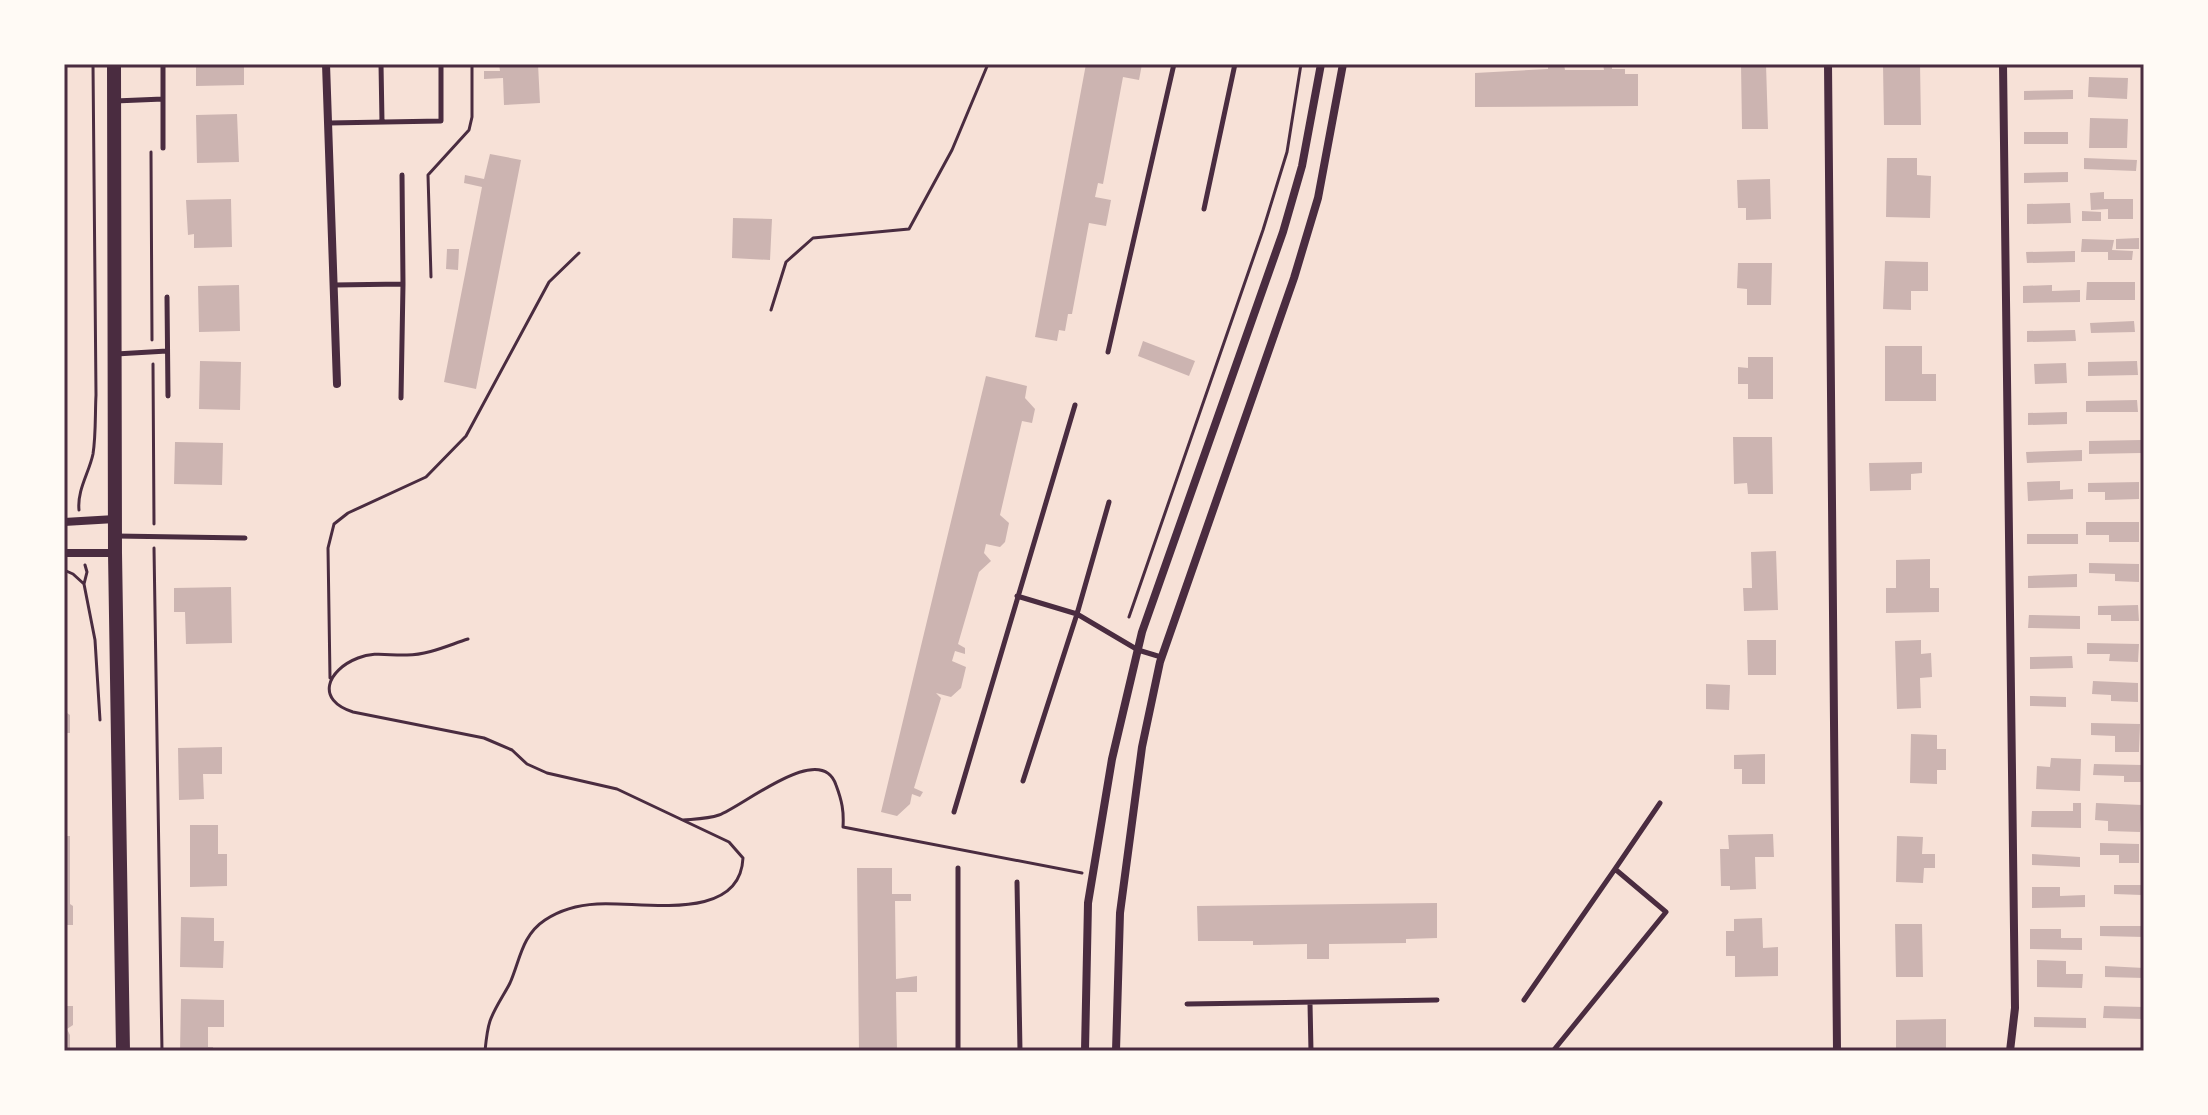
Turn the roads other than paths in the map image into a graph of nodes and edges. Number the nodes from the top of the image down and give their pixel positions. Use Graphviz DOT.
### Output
graph roads {
  1 [pos="114,64"];
  2 [pos="163,64"];
  3 [pos="326,64"];
  4 [pos="381,64"];
  5 [pos="441,64"];
  6 [pos="1174,64"];
  7 [pos="1235,64"];
  8 [pos="1321,64"];
  9 [pos="1343,64"];
  10 [pos="1828,64"];
  11 [pos="2003,64"];
  12 [pos="163,99"];
  13 [pos="114,101"];
  14 [pos="382,122"];
  15 [pos="328,123"];
  16 [pos="163,148"];
  17 [pos="402,175"];
  18 [pos="1204,209"];
  19 [pos="403,284"];
  20 [pos="333,285"];
  21 [pos="167,297"];
  22 [pos="167,351"];
  23 [pos="1108,352"];
  24 [pos="115,354"];
  25 [pos="337,384"];
  26 [pos="168,396"];
  27 [pos="401,398"];
  28 [pos="1075,405"];
  29 [pos="1109,502"];
  30 [pos="115,519"];
  31 [pos="64,522"];
  32 [pos="115,536"];
  33 [pos="245,538"];
  34 [pos="64,553"];
  35 [pos="115,553"];
  36 [pos="1017,596"];
  37 [pos="1077,614"];
  38 [pos="1138,650"];
  39 [pos="1162,657"];
  40 [pos="1023,781"];
  41 [pos="1660,803"];
  42 [pos="954,812"];
  43 [pos="958,868"];
  44 [pos="1615,869"];
  45 [pos="1017,882"];
  46 [pos="1437,1000"];
  47 [pos="1524,1000"];
  48 [pos="1310,1003"];
  49 [pos="1187,1004"];
  50 [pos="124,1051"];
  51 [pos="958,1051"];
  52 [pos="1020,1051"];
  53 [pos="1085,1051"];
  54 [pos="1116,1051"];
  55 [pos="1311,1051"];
  56 [pos="1553,1051"];
  57 [pos="1837,1051"];
  58 [pos="2010,1051"];
  1 -- 13 [label="street"];
  2 -- 12 [label="lane"];
  3 -- 15 [label="street"];
  4 -- 14 [label="lane"];
  5 -- 14 [label="lane"];
  6 -- 23 [label="lane"];
  7 -- 18 [label="lane"];
  8 -- 38 [label="street"];
  9 -- 39 [label="street"];
  10 -- 57 [label="street"];
  11 -- 58 [label="street"];
  12 -- 13 [label="lane"];
  12 -- 16 [label="lane"];
  13 -- 24 [label="street"];
  14 -- 15 [label="lane"];
  15 -- 20 [label="street"];
  17 -- 19 [label="lane"];
  19 -- 20 [label="lane"];
  19 -- 27 [label="lane"];
  20 -- 25 [label="street"];
  21 -- 22 [label="lane"];
  22 -- 24 [label="lane"];
  22 -- 26 [label="lane"];
  24 -- 30 [label="street"];
  28 -- 36 [label="lane"];
  29 -- 37 [label="lane"];
  30 -- 31 [label="street"];
  30 -- 32 [label="street"];
  32 -- 33 [label="lane"];
  32 -- 35 [label="street"];
  34 -- 35 [label="street"];
  35 -- 50 [label="street"];
  36 -- 37 [label="lane"];
  36 -- 42 [label="lane"];
  37 -- 38 [label="lane"];
  37 -- 40 [label="lane"];
  38 -- 39 [label="lane"];
  38 -- 53 [label="street"];
  39 -- 54 [label="street"];
  41 -- 44 [label="lane"];
  43 -- 51 [label="lane"];
  44 -- 47 [label="lane"];
  44 -- 56 [label="lane"];
  45 -- 52 [label="lane"];
  46 -- 48 [label="lane"];
  48 -- 49 [label="lane"];
  48 -- 55 [label="lane"];
}
